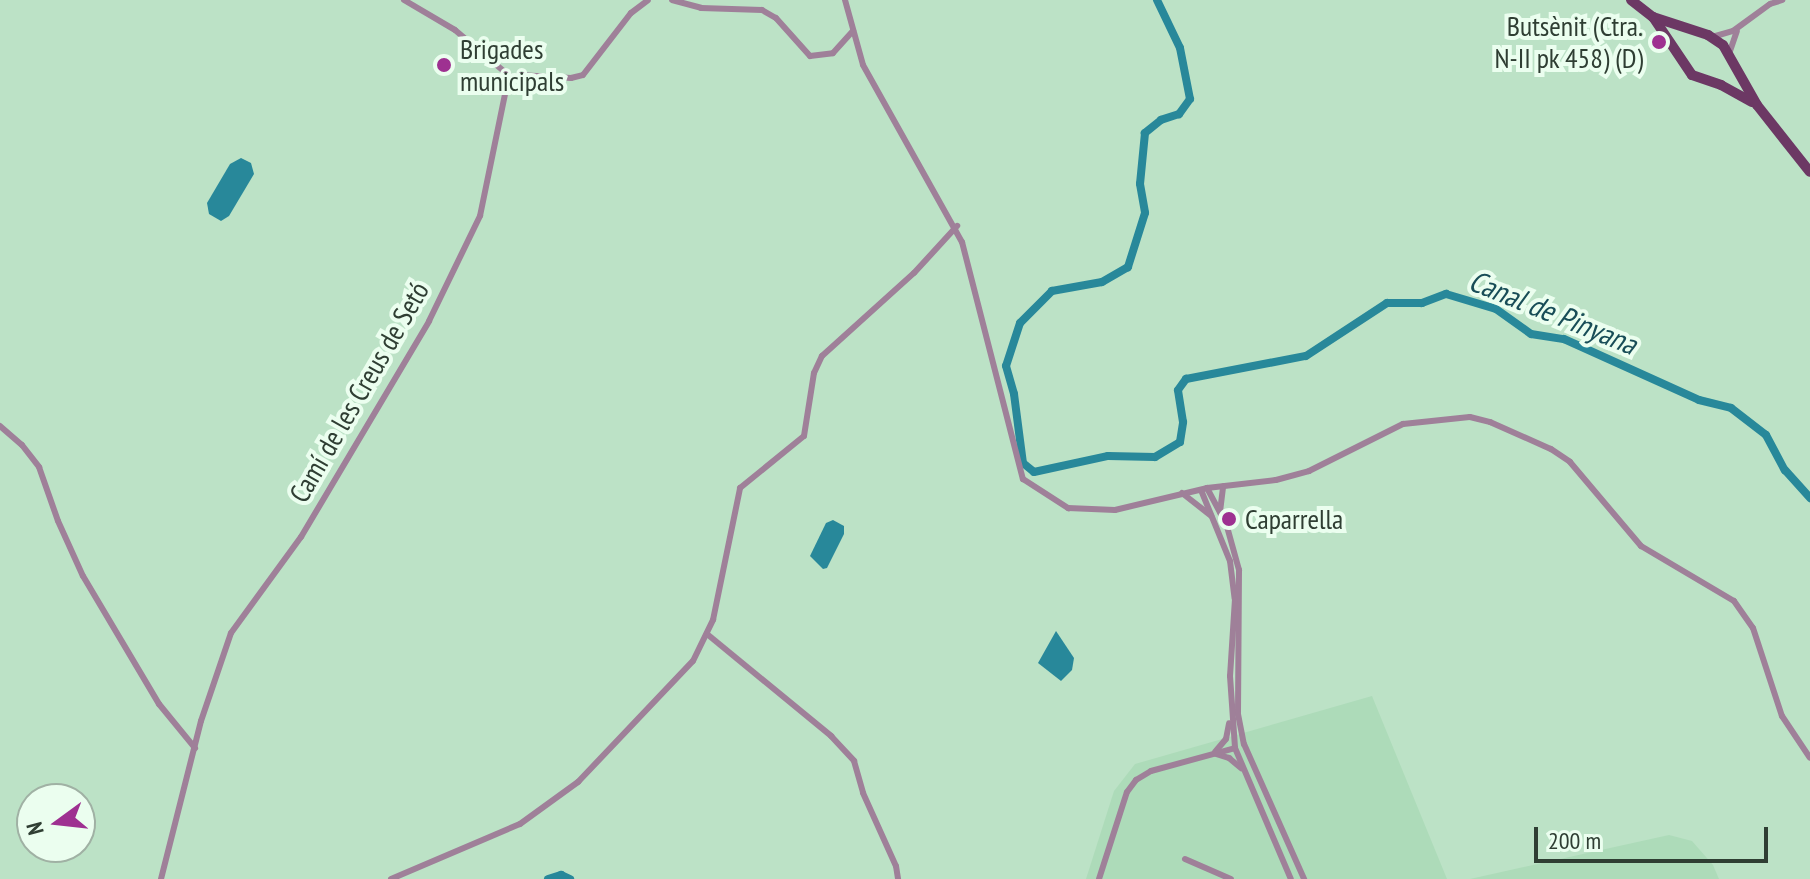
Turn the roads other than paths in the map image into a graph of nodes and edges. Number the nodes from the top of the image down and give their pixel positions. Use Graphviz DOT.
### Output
graph roads {
  1 [pos="404,0"];
  2 [pos="648,0"];
  3 [pos="672,0"];
  4 [pos="845,0"];
  5 [pos="1631,0"];
  6 [pos="1782,0"];
  7 [pos="1653,17"];
  8 [pos="1739,28"];
  9 [pos="853,30"];
  10 [pos="1697,33"];
  11 [pos="1712,37"];
  12 [pos="1679,56"];
  13 [pos="1730,60"];
  14 [pos="512,78"];
  15 [pos="1715,82"];
  16 [pos="1757,105"];
  17 [pos="1810,172"];
  18 [pos="957,226"];
  19 [pos="0,426"];
  20 [pos="1223,486"];
  21 [pos="1204,489"];
  22 [pos="1182,493"];
  23 [pos="1220,512"];
  24 [pos="1213,518"];
  25 [pos="707,634"];
  26 [pos="1231,717"];
  27 [pos="1240,726"];
  28 [pos="195,748"];
  29 [pos="1235,748"];
  30 [pos="1213,754"];
  31 [pos="1810,758"];
  32 [pos="1254,766"];
  33 [pos="1242,770"];
  34 [pos="1185,859"];
  35 [pos="161,879"];
  36 [pos="391,879"];
  37 [pos="898,879"];
  38 [pos="1099,879"];
  39 [pos="1231,879"];
  40 [pos="1291,879"];
  41 [pos="1304,879"];
  1 -- 14 [label="street"];
  2 -- 14 [label="street"];
  3 -- 9 [label="street"];
  4 -- 9 [label="street"];
  5 -- 7 [label="main road"];
  6 -- 8 [label="street"];
  7 -- 10 [label="main road"];
  7 -- 12 [label="main road"];
  8 -- 11 [label="street"];
  8 -- 13 [label="street"];
  9 -- 18 [label="street"];
  10 -- 11 [label="main road"];
  10 -- 12 [label="main road"];
  11 -- 13 [label="main road"];
  12 -- 15 [label="main road"];
  13 -- 15 [label="main road"];
  13 -- 16 [label="main road"];
  14 -- 28 [label="street, Camí de les Creus de Setó"];
  15 -- 16 [label="main road"];
  16 -- 17 [label="main road"];
  18 -- 22 [label="street"];
  18 -- 25 [label="street"];
  19 -- 28 [label="street"];
  20 -- 21 [label="street"];
  20 -- 23 [label="street"];
  20 -- 31 [label="street"];
  21 -- 22 [label="street"];
  21 -- 23 [label="street"];
  21 -- 24 [label="street"];
  22 -- 24 [label="street"];
  23 -- 27 [label="street"];
  24 -- 26 [label="street"];
  25 -- 36 [label="street"];
  25 -- 37 [label="street"];
  26 -- 29 [label="street"];
  26 -- 30 [label="street"];
  27 -- 29 [label="street"];
  27 -- 32 [label="street"];
  28 -- 35 [label="street, Camí de les Creus de Setó"];
  29 -- 30 [label="street"];
  29 -- 32 [label="street"];
  29 -- 33 [label="street"];
  30 -- 33 [label="street"];
  30 -- 38 [label="street"];
  32 -- 41 [label="street"];
  33 -- 40 [label="street"];
  34 -- 39 [label="street"];
}
